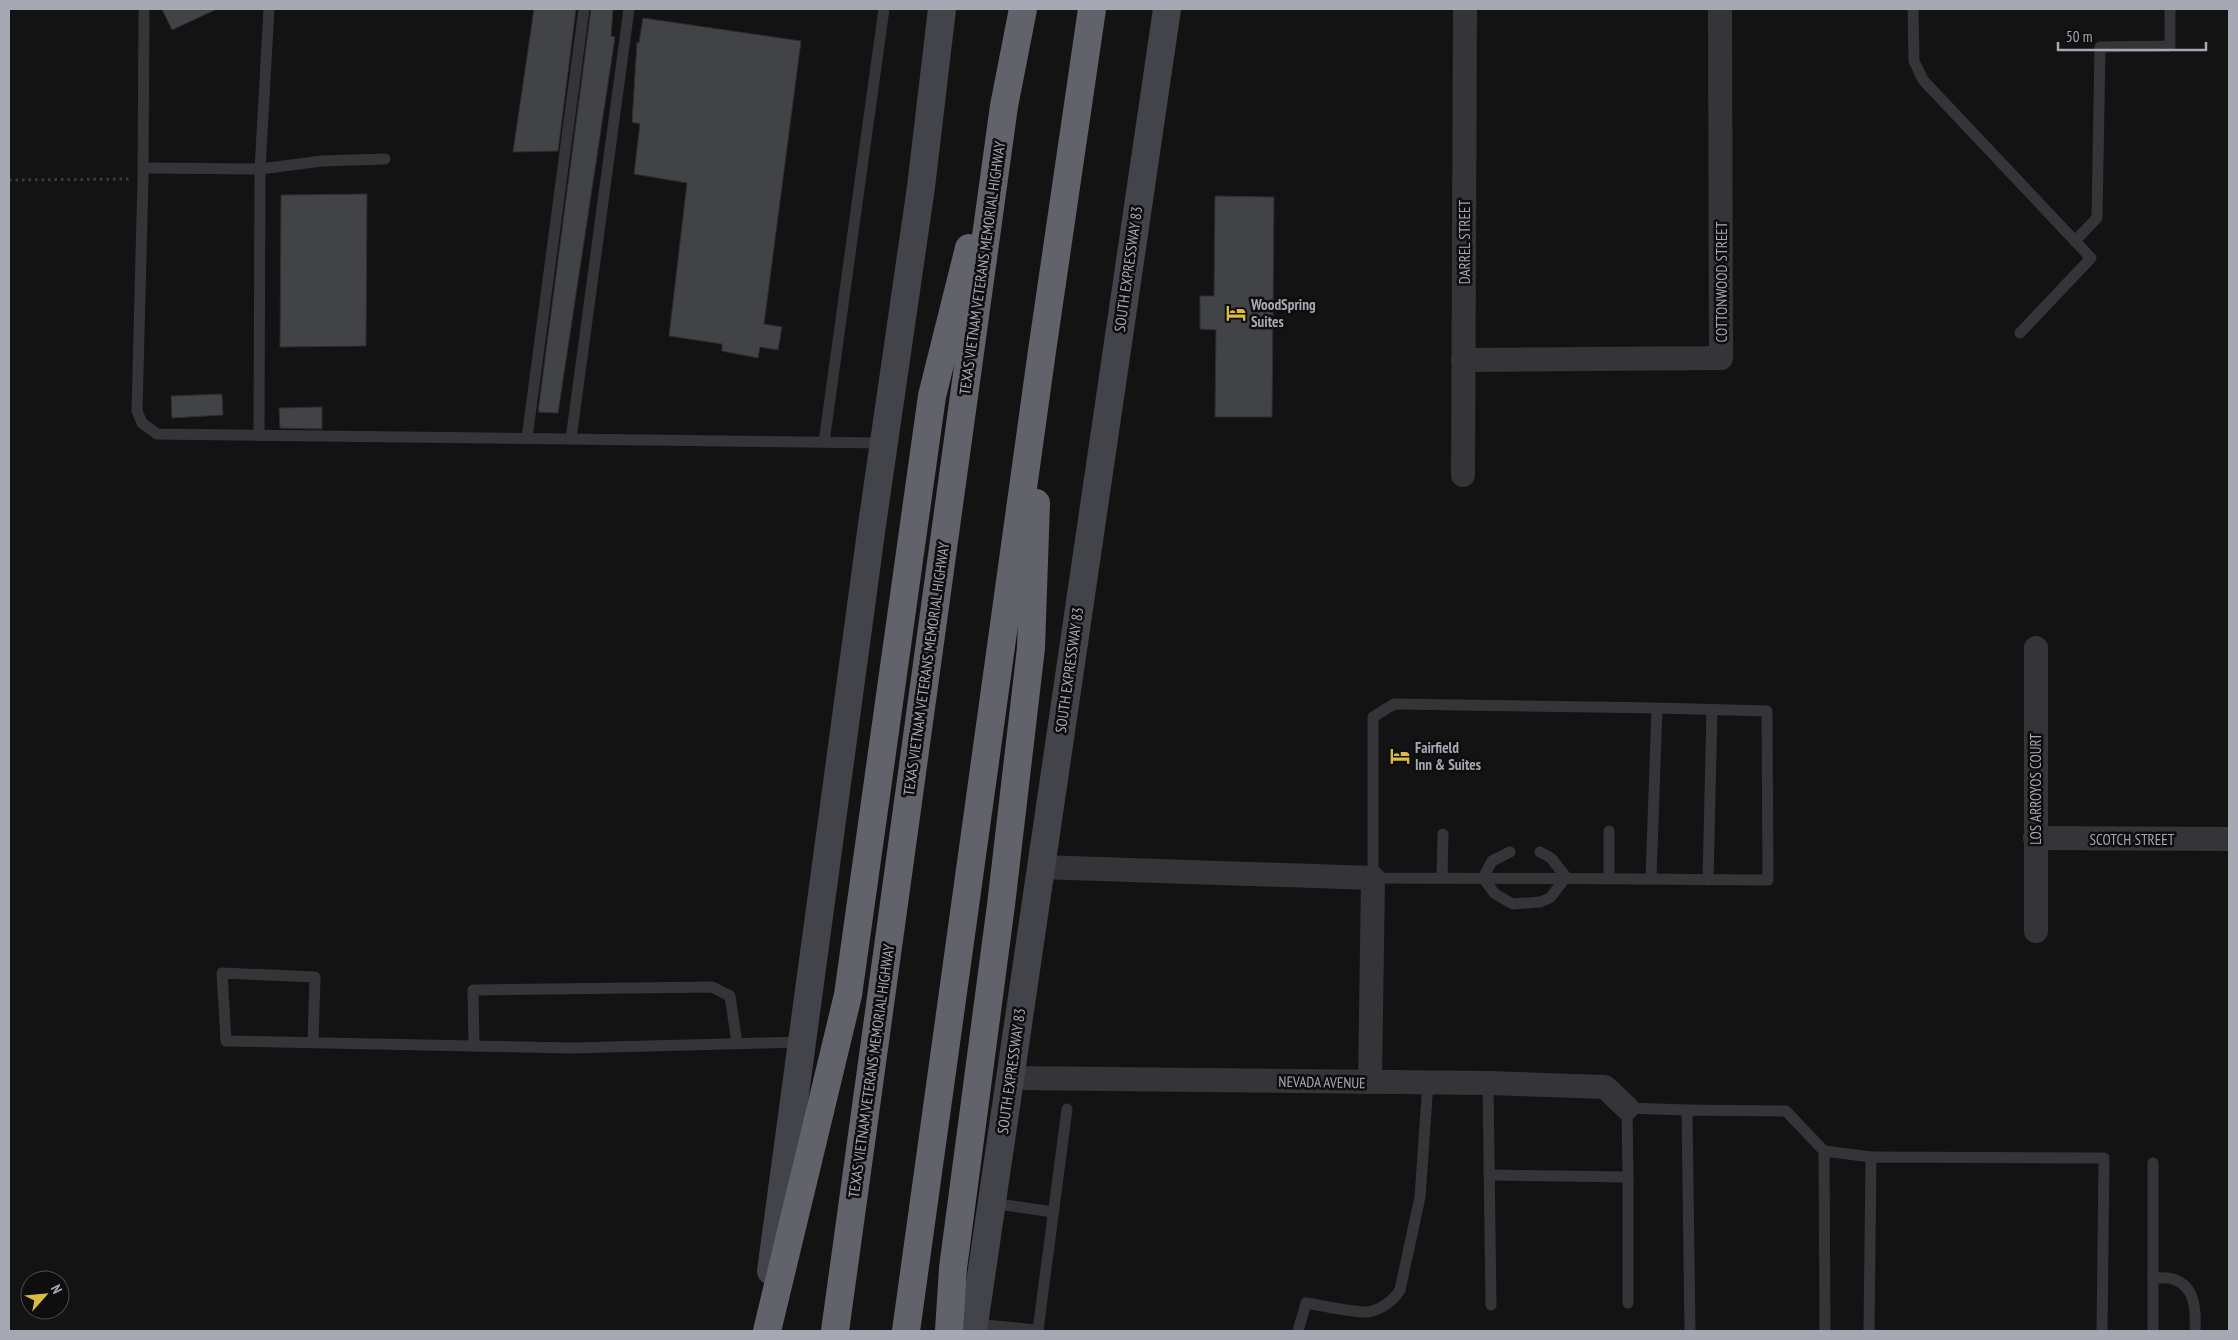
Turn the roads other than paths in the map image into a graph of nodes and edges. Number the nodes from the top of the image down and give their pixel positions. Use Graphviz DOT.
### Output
graph roads {
  1 [pos="144,9"];
  2 [pos="269,9"];
  3 [pos="584,9"];
  4 [pos="630,9"];
  5 [pos="884,9"];
  6 [pos="942,9"];
  7 [pos="1023,9"];
  8 [pos="1092,9"];
  9 [pos="1465,9"];
  10 [pos="1720,9"];
  11 [pos="1913,9"];
  12 [pos="2170,9"];
  13 [pos="1163,14"];
  14 [pos="1004,106"];
  15 [pos="385,159"];
  16 [pos="260,169"];
  17 [pos="143,174"];
  18 [pos="2075,241"];
  19 [pos="2020,333"];
  20 [pos="1042,351"];
  21 [pos="1464,360"];
  22 [pos="259,435"];
  23 [pos="527,438"];
  24 [pos="571,439"];
  25 [pos="824,442"];
  26 [pos="884,443"];
  27 [pos="1462,475"];
  28 [pos="2036,648"];
  29 [pos="1658,708"];
  30 [pos="1712,710"];
  31 [pos="1609,831"];
  32 [pos="1443,834"];
  33 [pos="2035,838"];
  34 [pos="2229,840"];
  35 [pos="1510,852"];
  36 [pos="1540,852"];
  37 [pos="1040,868"];
  38 [pos="1609,877"];
  39 [pos="1373,878"];
  40 [pos="1442,878"];
  41 [pos="1483,878"];
  42 [pos="1566,878"];
  43 [pos="1651,879"];
  44 [pos="1708,880"];
  45 [pos="2036,931"];
  46 [pos="803,1042"];
  47 [pos="313,1043"];
  48 [pos="737,1043"];
  49 [pos="474,1046"];
  50 [pos="1009,1078"];
  51 [pos="1370,1082"];
  52 [pos="1428,1083"];
  53 [pos="1488,1083"];
  54 [pos="1627,1108"];
  55 [pos="1067,1109"];
  56 [pos="1687,1110"];
  57 [pos="1824,1151"];
  58 [pos="1871,1157"];
  59 [pos="2153,1163"];
  60 [pos="1489,1175"];
  61 [pos="1628,1177"];
  62 [pos="991,1204"];
  63 [pos="1053,1212"];
  64 [pos="2153,1278"];
  65 [pos="1628,1303"];
  66 [pos="1491,1305"];
  67 [pos="965,1329"];
  68 [pos="1040,1330"];
  69 [pos="762,1331"];
  70 [pos="767,1331"];
  71 [pos="835,1331"];
  72 [pos="906,1331"];
  73 [pos="1298,1331"];
  74 [pos="1690,1331"];
  75 [pos="1825,1331"];
  76 [pos="1870,1331"];
  77 [pos="2102,1331"];
  78 [pos="2153,1331"];
  79 [pos="2195,1331"];
  1 -- 17 [label="lane"];
  2 -- 16 [label="lane"];
  3 -- 23 [label="lane"];
  4 -- 24 [label="lane"];
  5 -- 25 [label="lane"];
  6 -- 26 [label="main road"];
  7 -- 14 [label="highway, TEXAS VIETNAM VETERANS MEMORIAL HIGHWAY"];
  8 -- 20 [label="highway"];
  9 -- 21 [label="street, DARREL STREET"];
  10 -- 21 [label="street, COTTONWOOD STREET"];
  11 -- 18 [label="lane"];
  12 -- 18 [label="lane"];
  13 -- 37 [label="main road, SOUTH EXPRESSWAY 83"];
  14 -- 70 [label="highway"];
  14 -- 71 [label="highway, TEXAS VIETNAM VETERANS MEMORIAL HIGHWAY"];
  15 -- 16 [label="lane"];
  16 -- 17 [label="lane"];
  16 -- 22 [label="lane"];
  17 -- 22 [label="lane"];
  18 -- 19 [label="lane"];
  20 -- 67 [label="highway"];
  20 -- 72 [label="highway"];
  21 -- 27 [label="street, DARREL STREET"];
  22 -- 23 [label="lane"];
  23 -- 24 [label="lane"];
  24 -- 25 [label="lane"];
  25 -- 26 [label="lane"];
  26 -- 46 [label="main road"];
  28 -- 33 [label="street, LOS ARROYOS COURT"];
  29 -- 30 [label="lane"];
  29 -- 39 [label="lane"];
  29 -- 43 [label="lane"];
  30 -- 44 [label="lane"];
  30 -- 44 [label="lane"];
  31 -- 38 [label="lane"];
  32 -- 40 [label="lane"];
  33 -- 34 [label="street, SCOTCH STREET"];
  33 -- 45 [label="street, LOS ARROYOS COURT"];
  35 -- 41 [label="lane"];
  36 -- 42 [label="lane"];
  37 -- 39 [label="street"];
  37 -- 50 [label="main road, SOUTH EXPRESSWAY 83"];
  38 -- 42 [label="lane"];
  38 -- 43 [label="lane"];
  39 -- 40 [label="lane"];
  39 -- 51 [label="street"];
  40 -- 41 [label="lane"];
  41 -- 42 [label="lane"];
  41 -- 42 [label="lane"];
  43 -- 44 [label="lane"];
  46 -- 48 [label="lane"];
  46 -- 69 [label="main road"];
  47 -- 47 [label="lane"];
  47 -- 49 [label="lane"];
  48 -- 49 [label="lane"];
  48 -- 49 [label="lane"];
  50 -- 51 [label="street, NEVADA AVENUE"];
  50 -- 62 [label="main road, SOUTH EXPRESSWAY 83"];
  51 -- 52 [label="street, NEVADA AVENUE"];
  52 -- 53 [label="street, NEVADA AVENUE"];
  52 -- 73 [label="lane"];
  53 -- 54 [label="street, NEVADA AVENUE"];
  53 -- 60 [label="lane"];
  54 -- 56 [label="lane"];
  54 -- 61 [label="lane"];
  55 -- 63 [label="lane"];
  56 -- 57 [label="lane"];
  56 -- 74 [label="lane"];
  57 -- 58 [label="lane"];
  57 -- 75 [label="lane"];
  58 -- 76 [label="lane"];
  58 -- 77 [label="lane"];
  59 -- 64 [label="lane"];
  60 -- 61 [label="lane"];
  60 -- 66 [label="lane"];
  61 -- 65 [label="lane"];
  62 -- 63 [label="lane"];
  62 -- 67 [label="main road, SOUTH EXPRESSWAY 83"];
  63 -- 68 [label="lane"];
  64 -- 78 [label="lane"];
  64 -- 79 [label="lane"];
  67 -- 68 [label="lane"];
}
